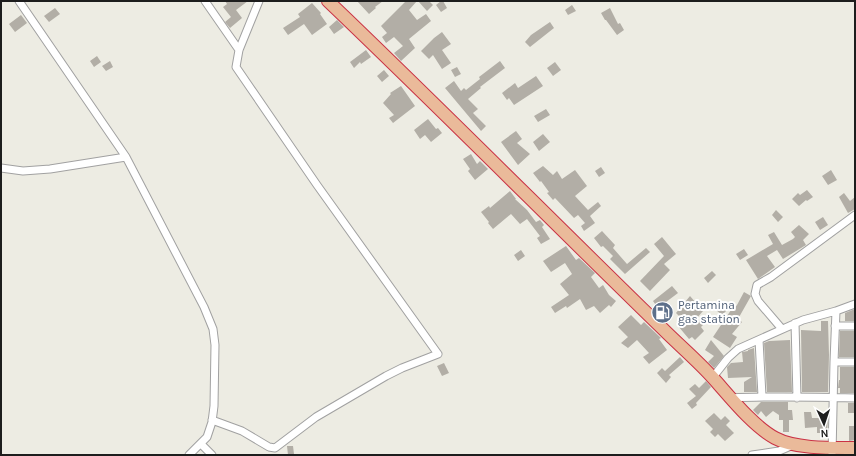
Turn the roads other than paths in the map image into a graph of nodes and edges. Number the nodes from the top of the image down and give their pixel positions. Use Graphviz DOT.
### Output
graph roads {
  1 [pos="19,1"];
  2 [pos="205,1"];
  3 [pos="259,1"];
  4 [pos="328,1"];
  5 [pos="239,50"];
  6 [pos="126,157"];
  7 [pos="1,168"];
  8 [pos="855,215"];
  9 [pos="855,304"];
  10 [pos="836,311"];
  11 [pos="795,323"];
  12 [pos="835,326"];
  13 [pos="855,326"];
  14 [pos="782,329"];
  15 [pos="759,340"];
  16 [pos="834,362"];
  17 [pos="855,362"];
  18 [pos="713,377"];
  19 [pos="762,396"];
  20 [pos="731,398"];
  21 [pos="797,398"];
  22 [pos="833,398"];
  23 [pos="855,398"];
  24 [pos="212,420"];
  25 [pos="201,444"];
  26 [pos="795,444"];
  27 [pos="855,448"];
  28 [pos="832,452"];
  29 [pos="189,455"];
  30 [pos="212,455"];
  31 [pos="752,455"];
  1 -- 6 [label="street"];
  2 -- 5 [label="street"];
  3 -- 5 [label="street"];
  4 -- 18 [label="highway"];
  5 -- 24 [label="street"];
  6 -- 7 [label="street"];
  6 -- 24 [label="street"];
  8 -- 14 [label="street"];
  9 -- 10 [label="street"];
  10 -- 11 [label="street"];
  10 -- 12 [label="street"];
  11 -- 14 [label="street"];
  11 -- 21 [label="street"];
  12 -- 13 [label="street"];
  12 -- 16 [label="street"];
  14 -- 15 [label="street"];
  15 -- 18 [label="street"];
  15 -- 19 [label="street"];
  16 -- 17 [label="street"];
  16 -- 22 [label="street"];
  18 -- 20 [label="highway"];
  19 -- 20 [label="street"];
  19 -- 21 [label="street"];
  20 -- 26 [label="highway"];
  21 -- 22 [label="street"];
  22 -- 23 [label="street"];
  22 -- 28 [label="street"];
  24 -- 25 [label="street"];
  25 -- 29 [label="street"];
  25 -- 30 [label="street"];
  26 -- 28 [label="highway"];
  26 -- 31 [label="street"];
  27 -- 28 [label="highway"];
}
